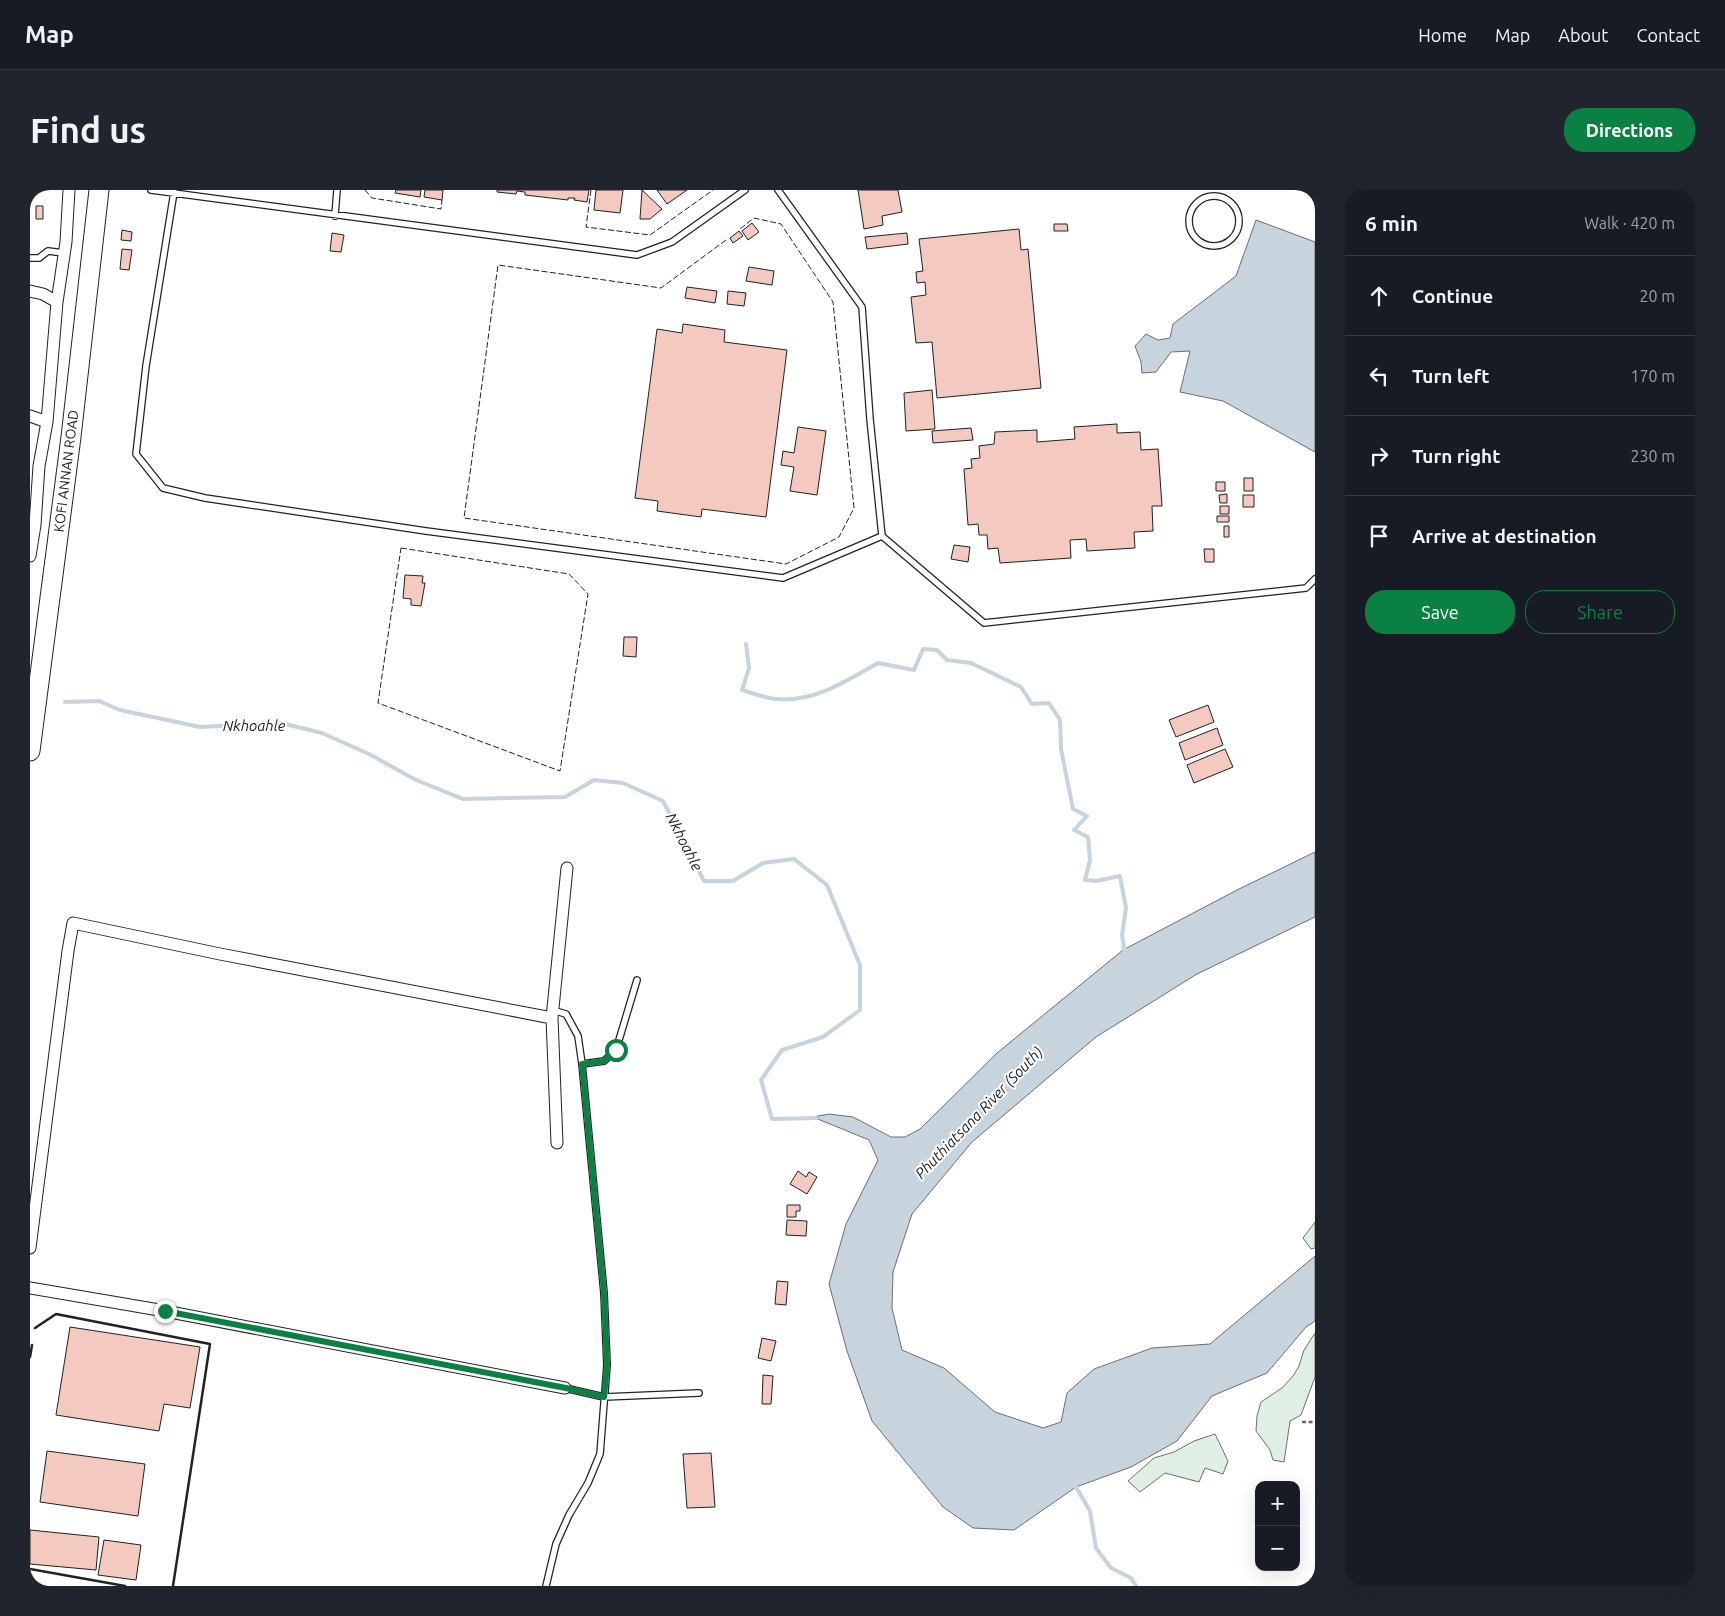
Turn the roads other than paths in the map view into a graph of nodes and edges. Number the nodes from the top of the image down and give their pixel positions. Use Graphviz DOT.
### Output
graph roads {
  1 [pos="69,190"];
  2 [pos="99,190"];
  3 [pos="152,190"];
  4 [pos="337,190"];
  5 [pos="745,190"];
  6 [pos="778,190"];
  7 [pos="174,192"];
  8 [pos="1212,193"];
  9 [pos="335,216"];
  10 [pos="64,253"];
  11 [pos="30,258"];
  12 [pos="30,291"];
  13 [pos="57,302"];
  14 [pos="30,416"];
  15 [pos="47,422"];
  16 [pos="47,528"];
  17 [pos="882,536"];
  18 [pos="30,556"];
  19 [pos="1315,579"];
  20 [pos="30,751"];
  21 [pos="567,868"];
  22 [pos="636,980"];
  23 [pos="552,1014"];
  24 [pos="582,1064"];
  25 [pos="557,1143"];
  26 [pos="30,1248"];
  27 [pos="30,1288"];
  28 [pos="566,1388"];
  29 [pos="699,1393"];
  30 [pos="604,1397"];
  31 [pos="546,1586"];
  1 -- 10 [label="street"];
  2 -- 16 [label="main road, KOFI ANNAN ROAD"];
  3 -- 7 [label="lane"];
  4 -- 9 [label="lane"];
  5 -- 9 [label="lane"];
  6 -- 17 [label="lane"];
  7 -- 9 [label="lane"];
  7 -- 17 [label="lane"];
  8 -- 8 [label="lane"];
  10 -- 11 [label="lane"];
  10 -- 13 [label="street"];
  12 -- 13 [label="street"];
  13 -- 15 [label="street"];
  14 -- 15 [label="street"];
  15 -- 16 [label="street"];
  16 -- 18 [label="street"];
  16 -- 20 [label="main road, KOFI ANNAN ROAD"];
  17 -- 19 [label="lane"];
  21 -- 23 [label="street"];
  22 -- 24 [label="lane"];
  23 -- 24 [label="lane"];
  23 -- 25 [label="street"];
  23 -- 26 [label="street"];
  24 -- 30 [label="lane"];
  27 -- 28 [label="street"];
  28 -- 30 [label="lane"];
  29 -- 30 [label="lane"];
  30 -- 31 [label="lane"];
}
